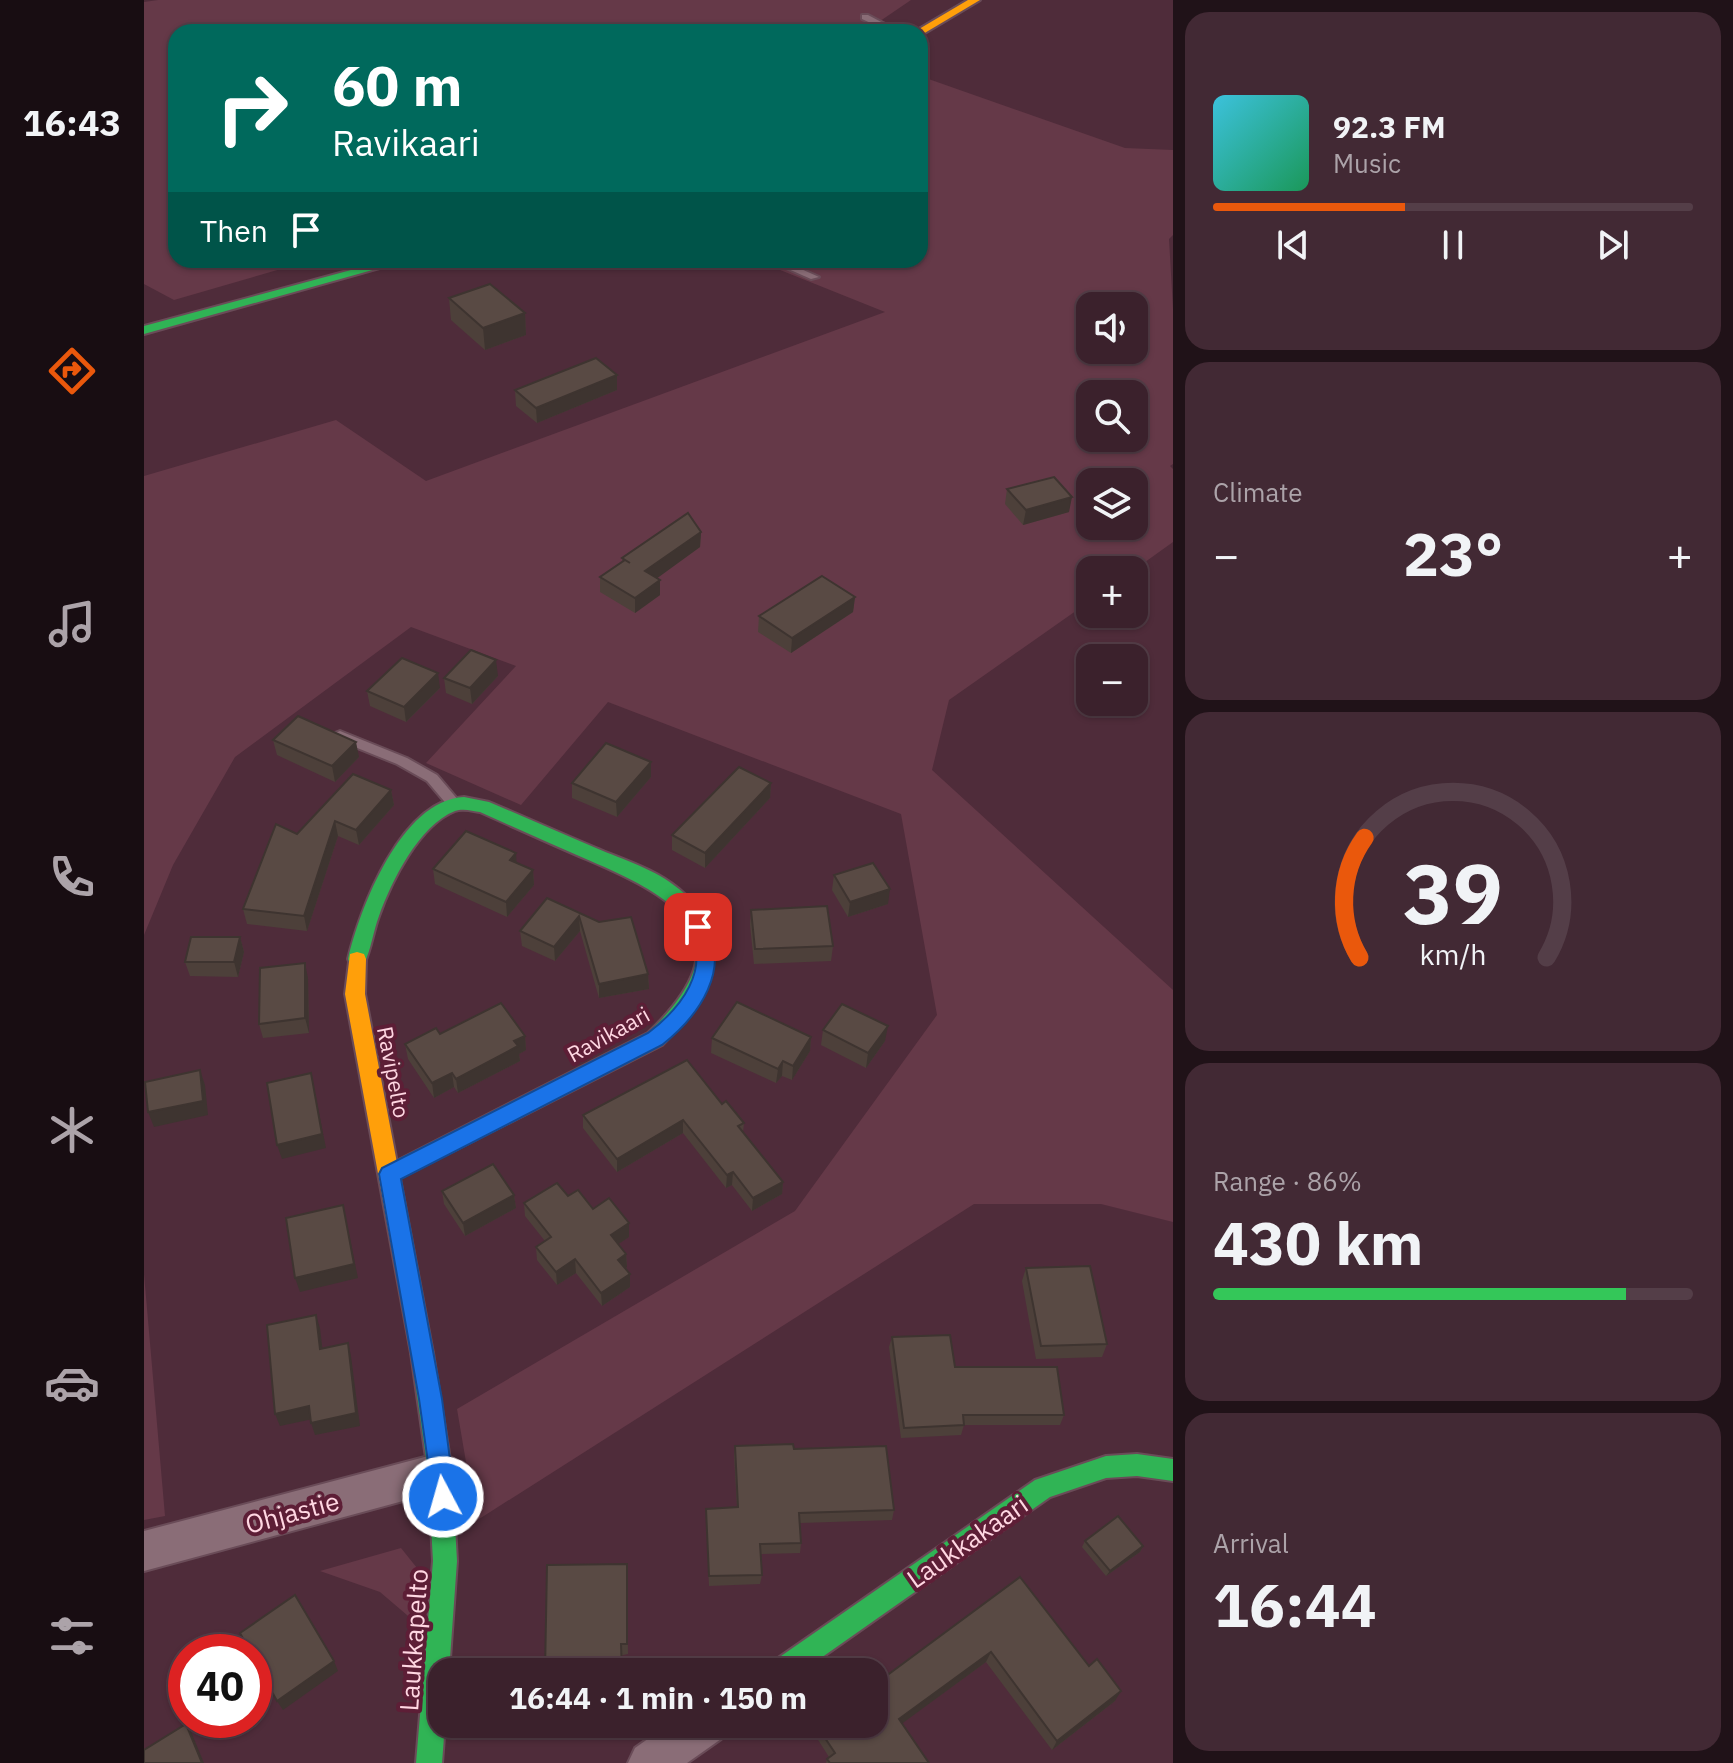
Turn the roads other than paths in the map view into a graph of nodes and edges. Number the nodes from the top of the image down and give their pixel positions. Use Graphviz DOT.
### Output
graph roads {
  1 [pos="975,0"];
  2 [pos="865,17"];
  3 [pos="879,24"];
  4 [pos="928,27"];
  5 [pos="373,268"];
  6 [pos="792,268"];
  7 [pos="814,277"];
  8 [pos="144,330"];
  9 [pos="340,736"];
  10 [pos="454,804"];
  11 [pos="390,1174"];
  12 [pos="1173,1470"];
  13 [pos="440,1472"];
  14 [pos="144,1551"];
  15 [pos="800,1658"];
  16 [pos="686,1738"];
  17 [pos="429,1763"];
  18 [pos="650,1763"];
  1 -- 4 [label="street"];
  2 -- 3 [label="lane"];
  5 -- 8 [label="street"];
  6 -- 7 [label="lane"];
  9 -- 10 [label="lane"];
  10 -- 11 [label="street, Ravipelto"];
  10 -- 11 [label="street, Ravikaari"];
  11 -- 13 [label="street, Ravipelto"];
  12 -- 15 [label="street, Laukkakaari"];
  13 -- 14 [label="street, Ohjastie"];
  13 -- 17 [label="street, Laukkapelto"];
  16 -- 18 [label="street"];
}
